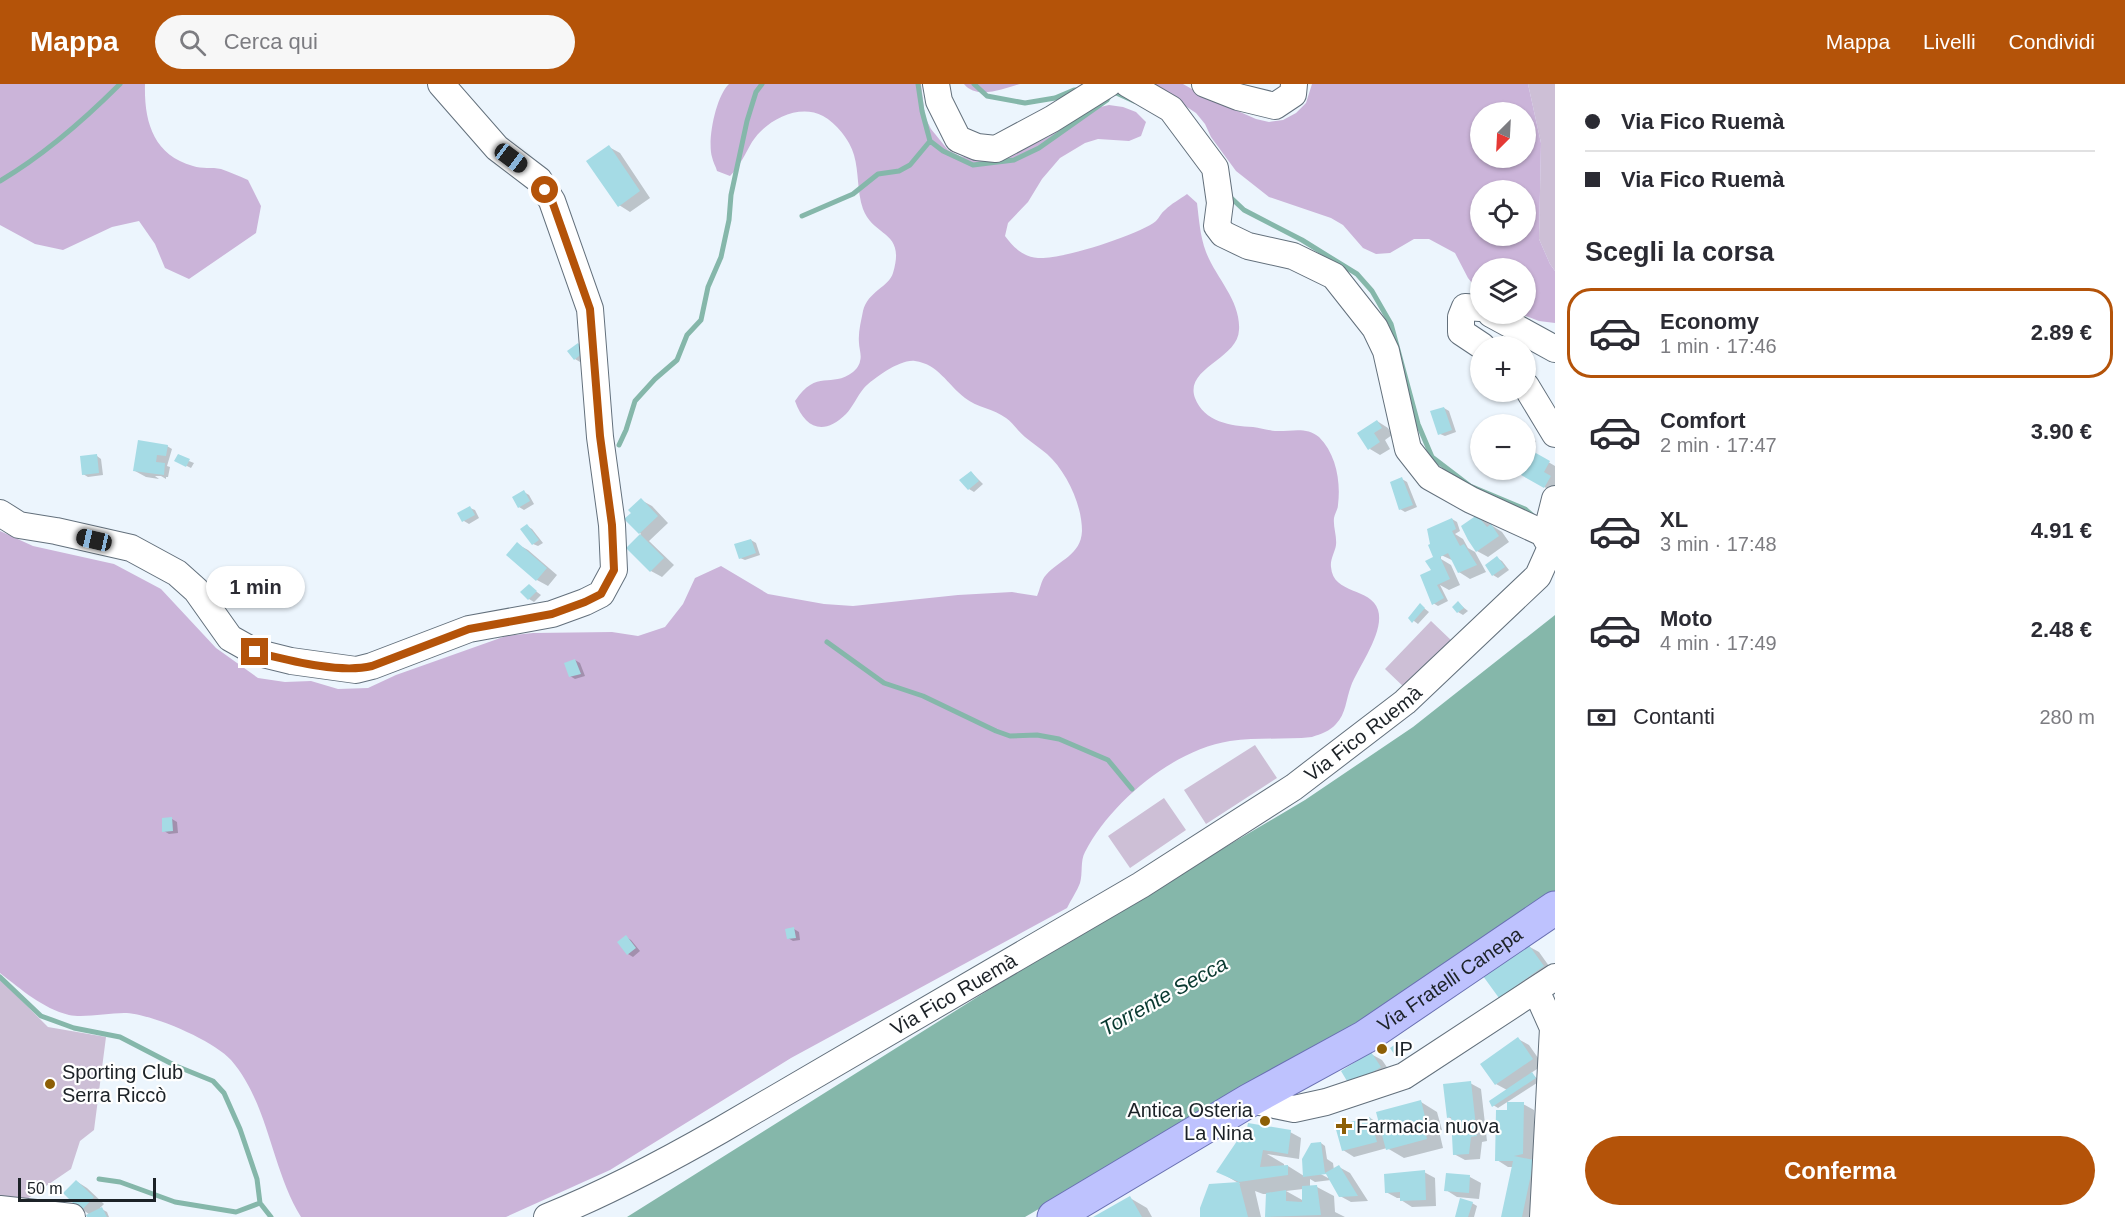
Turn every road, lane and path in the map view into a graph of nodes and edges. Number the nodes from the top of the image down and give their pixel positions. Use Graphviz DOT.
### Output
graph roads {
  1 [pos="441,84"];
  2 [pos="936,84"];
  3 [pos="1108,84"];
  4 [pos="1128,84"];
  5 [pos="1205,84"];
  6 [pos="1294,84"];
  7 [pos="1470,307"];
  8 [pos="1509,324"];
  9 [pos="1470,338"];
  10 [pos="1555,349"];
  11 [pos="1536,402"];
  12 [pos="1555,434"];
  13 [pos="0,513"];
  14 [pos="1547,516"];
  15 [pos="1555,909"];
  16 [pos="1546,984"];
  17 [pos="1320,1063"];
  18 [pos="1250,1100"];
  19 [pos="1326,1102"];
  20 [pos="0,1209"];
  21 [pos="72,1217"];
  22 [pos="547,1217"];
  23 [pos="1054,1217"];
  24 [pos="1543,1217"];
  1 -- 13 [label="street"];
  2 -- 3 [label="street"];
  4 -- 14 [label="street, Via Fico Ruemà"];
  5 -- 6 [label="street"];
  7 -- 9 [label="street"];
  8 -- 10 [label="street"];
  11 -- 12 [label="street"];
  14 -- 22 [label="street, Via Fico Ruemà"];
  15 -- 17 [label="main road, Via Fratelli Canepa"];
  16 -- 19 [label="street"];
  16 -- 24 [label="street"];
  17 -- 18 [label="main road, Via Fratelli Canepa"];
  17 -- 19 [label="street"];
  18 -- 19 [label="street"];
  18 -- 23 [label="main road, Via Fratelli Canepa"];
  20 -- 21 [label="street"];
}
